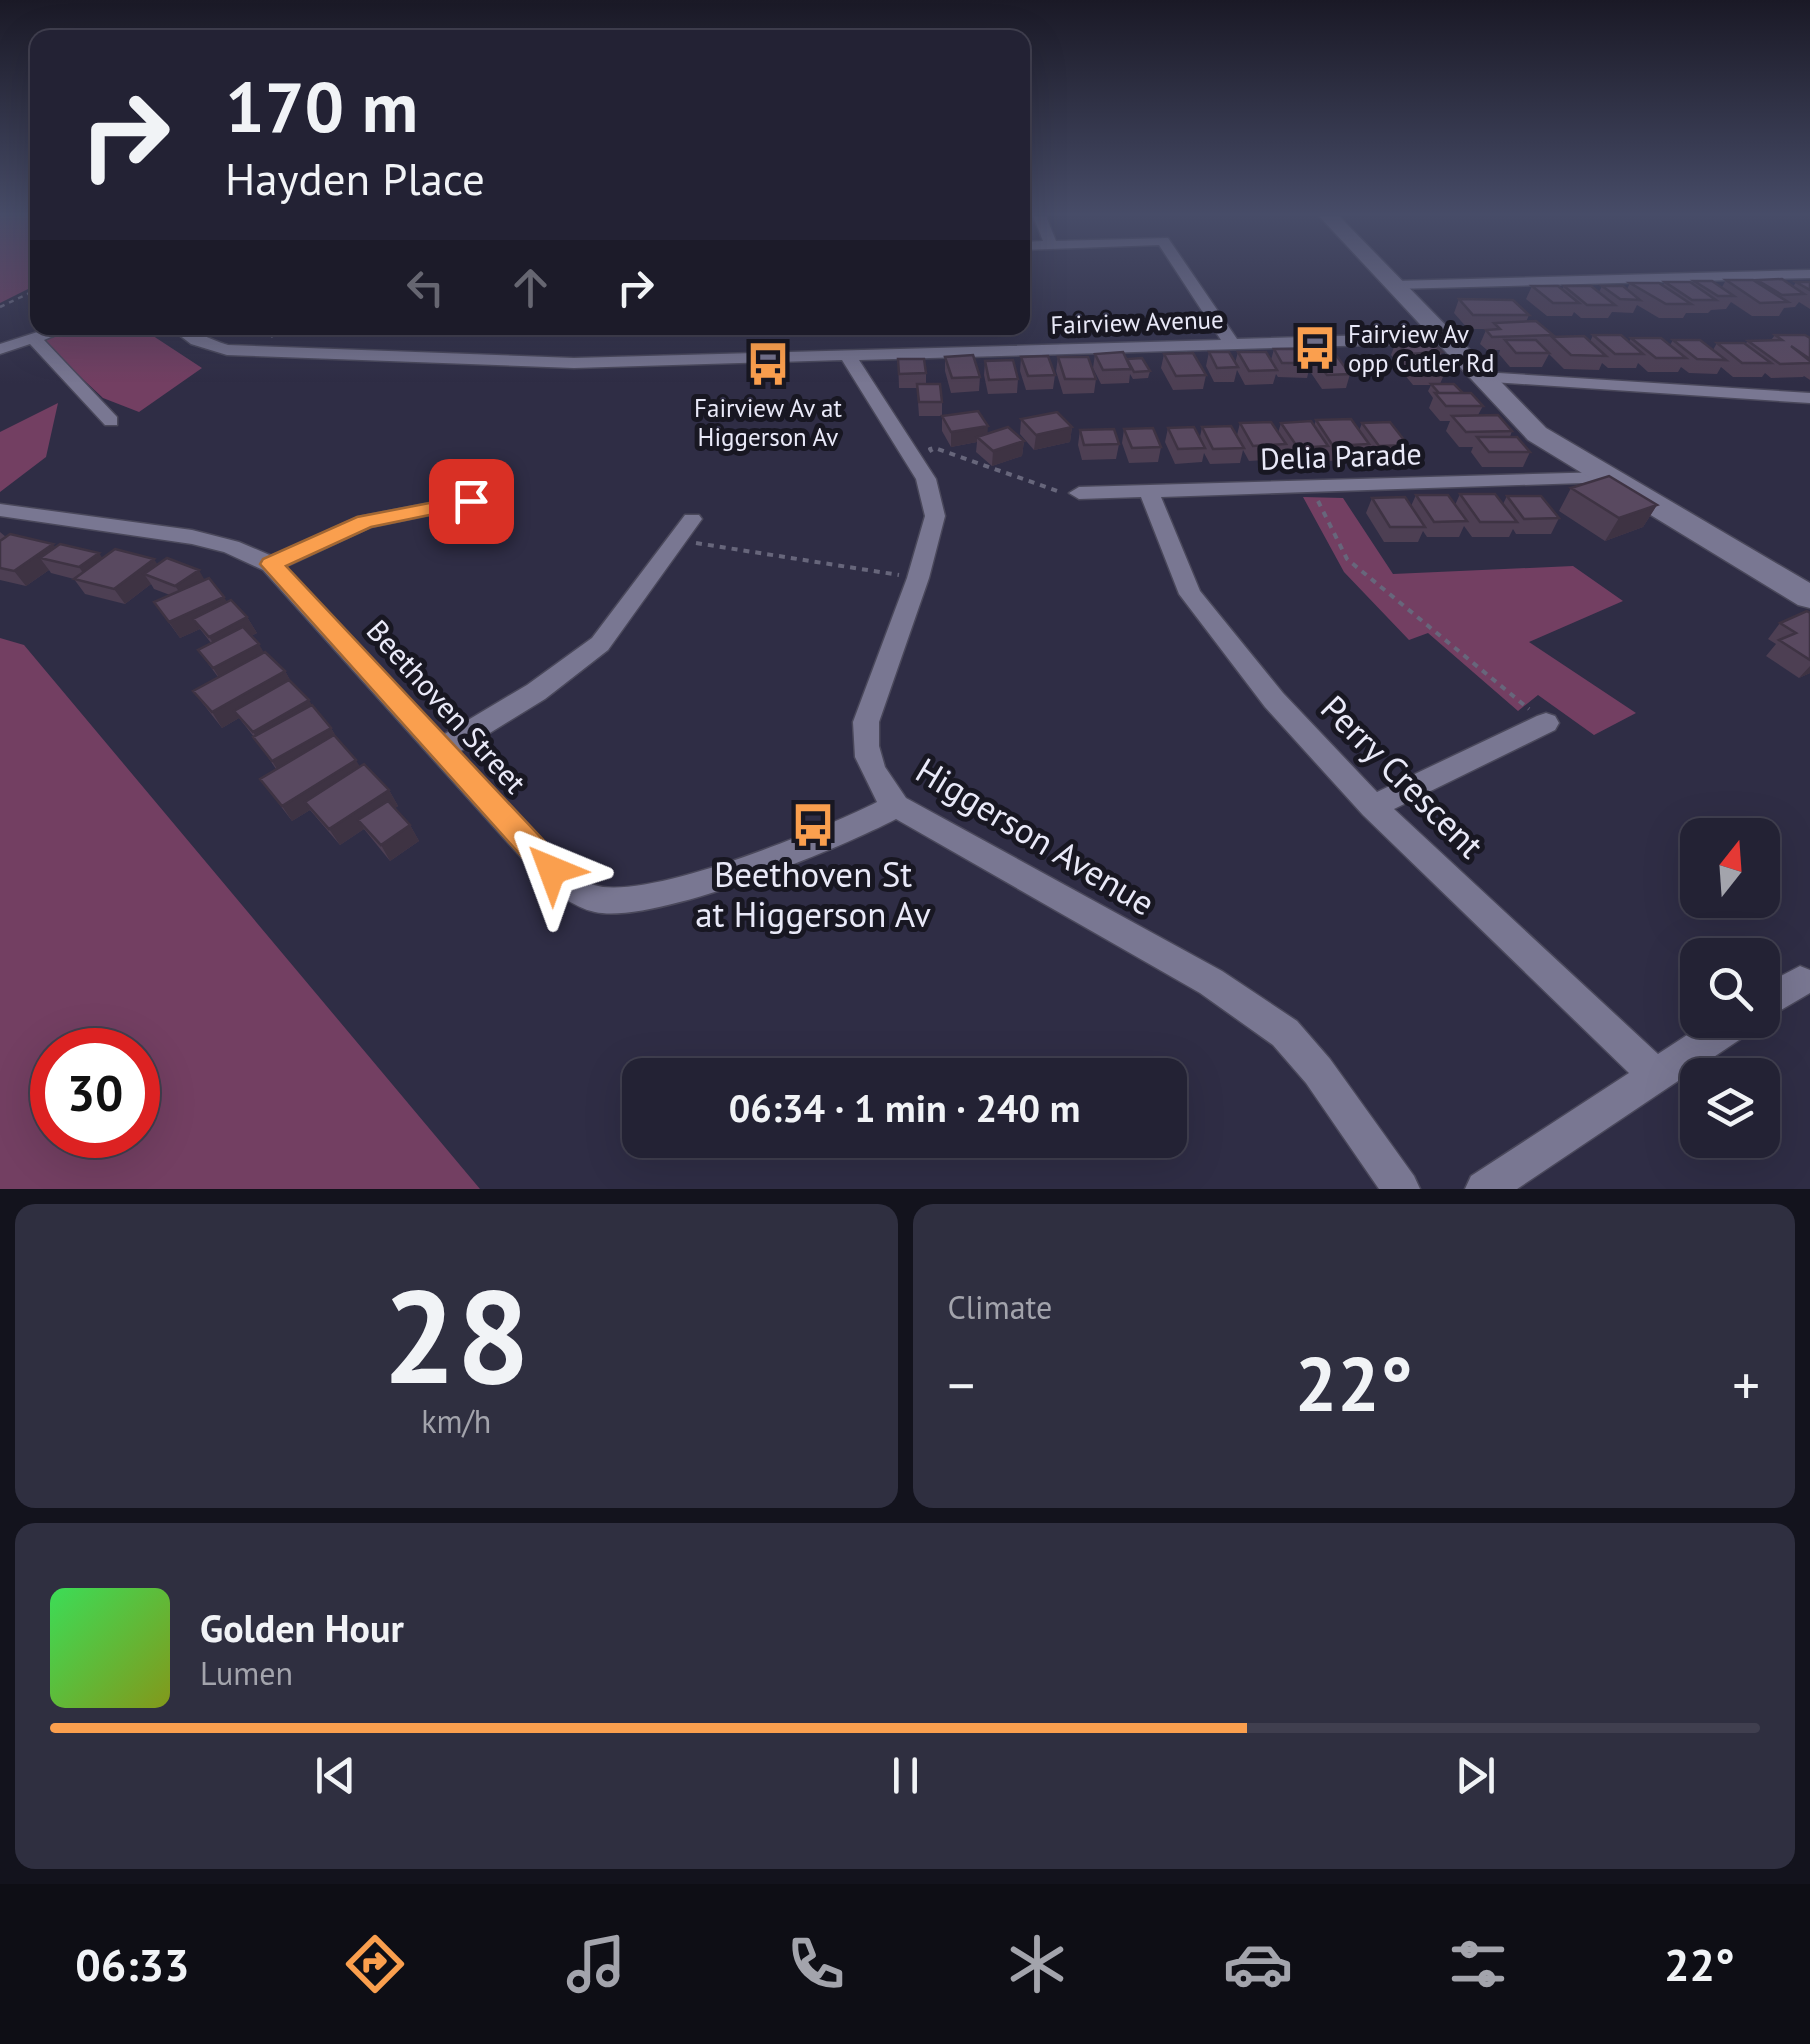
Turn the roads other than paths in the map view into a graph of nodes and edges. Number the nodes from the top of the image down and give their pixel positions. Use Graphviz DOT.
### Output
graph roads {
  1 [pos="1183,271"];
  2 [pos="1382,271"];
  3 [pos="1810,274"];
  4 [pos="1395,285"];
  5 [pos="42,335"];
  6 [pos="190,335"];
  7 [pos="33,338"];
  8 [pos="1444,338"];
  9 [pos="1232,344"];
  10 [pos="0,349"];
  11 [pos="848,356"];
  12 [pos="1483,377"];
  13 [pos="1810,398"];
  14 [pos="111,421"];
  15 [pos="1605,478"];
  16 [pos="1079,493"];
  17 [pos="1150,494"];
  18 [pos="471,501"];
  19 [pos="0,510"];
  20 [pos="692,520"];
  21 [pos="271,564"];
  22 [pos="1810,597"];
  23 [pos="1546,723"];
  24 [pos="442,750"];
  25 [pos="896,806"];
  26 [pos="1374,807"];
  27 [pos="1800,981"];
  28 [pos="1780,994"];
  29 [pos="1710,1038"];
  30 [pos="1654,1074"];
  31 [pos="1401,1189"];
  32 [pos="1484,1189"];
  1 -- 9 [label="street"];
  2 -- 4 [label="street"];
  3 -- 4 [label="street"];
  4 -- 8 [label="street"];
  5 -- 7 [label="street"];
  6 -- 11 [label="street, Fairview Avenue"];
  7 -- 10 [label="street"];
  7 -- 14 [label="street"];
  8 -- 9 [label="street, Fairview Avenue"];
  8 -- 12 [label="street"];
  9 -- 11 [label="street, Fairview Avenue"];
  11 -- 25 [label="street, Higgerson Avenue"];
  12 -- 13 [label="street"];
  12 -- 15 [label="street"];
  15 -- 17 [label="street, Delia Parade"];
  15 -- 22 [label="street"];
  16 -- 17 [label="street, Delia Parade"];
  17 -- 26 [label="street, Perry Crescent"];
  18 -- 21 [label="street"];
  19 -- 21 [label="street, Beethoven Street"];
  20 -- 24 [label="street"];
  21 -- 24 [label="street, Beethoven Street"];
  23 -- 26 [label="street"];
  24 -- 25 [label="street, Beethoven Street"];
  25 -- 31 [label="street, Higgerson Avenue"];
  26 -- 30 [label="street, Perry Crescent"];
  27 -- 28 [label="street"];
  29 -- 30 [label="street"];
  30 -- 32 [label="street"];
}
